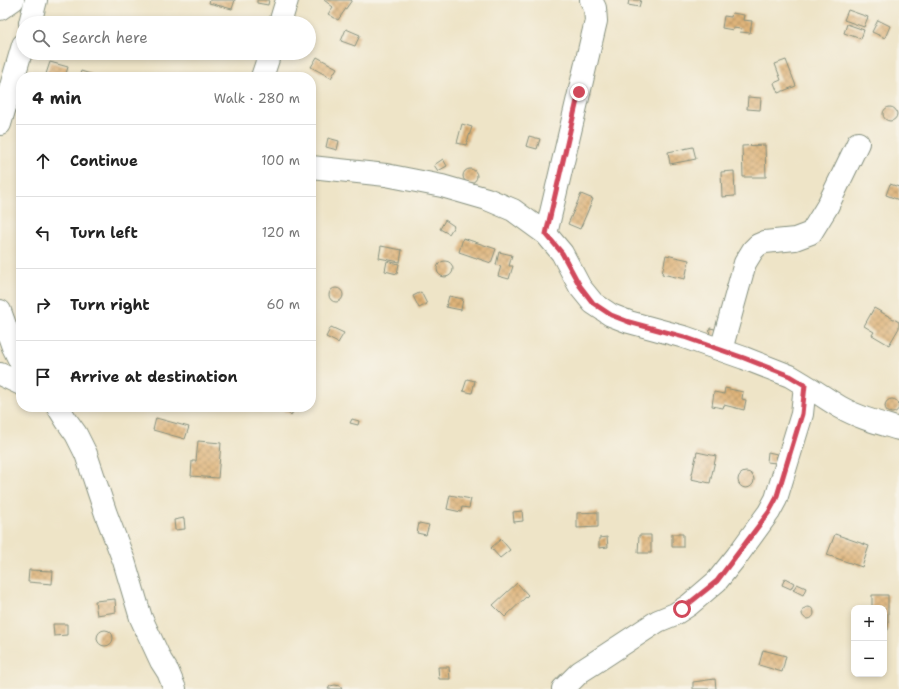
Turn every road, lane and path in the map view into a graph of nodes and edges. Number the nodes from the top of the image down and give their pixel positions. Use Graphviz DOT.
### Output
graph roads {
  1 [pos="13,0"];
  2 [pos="36,0"];
  3 [pos="287,0"];
  4 [pos="591,0"];
  5 [pos="0,9"];
  6 [pos="32,16"];
  7 [pos="282,16"];
  8 [pos="19,60"];
  9 [pos="268,60"];
  10 [pos="16,72"];
  11 [pos="264,72"];
  12 [pos="16,73"];
  13 [pos="6,112"];
  14 [pos="858,143"];
  15 [pos="316,167"];
  16 [pos="546,234"];
  17 [pos="0,311"];
  18 [pos="721,350"];
  19 [pos="16,353"];
  20 [pos="0,374"];
  21 [pos="16,382"];
  22 [pos="805,385"];
  23 [pos="61,412"];
  24 [pos="899,429"];
  25 [pos="175,689"];
  26 [pos="563,689"];
  1 -- 5 [label="street"];
  2 -- 6 [label="street"];
  3 -- 7 [label="street"];
  4 -- 16 [label="street"];
  8 -- 10 [label="street"];
  9 -- 11 [label="street"];
  12 -- 13 [label="street"];
  14 -- 18 [label="street"];
  15 -- 16 [label="street"];
  16 -- 18 [label="street"];
  17 -- 19 [label="street"];
  18 -- 22 [label="street"];
  20 -- 21 [label="street"];
  22 -- 24 [label="street"];
  22 -- 26 [label="street"];
  23 -- 25 [label="street"];
}
